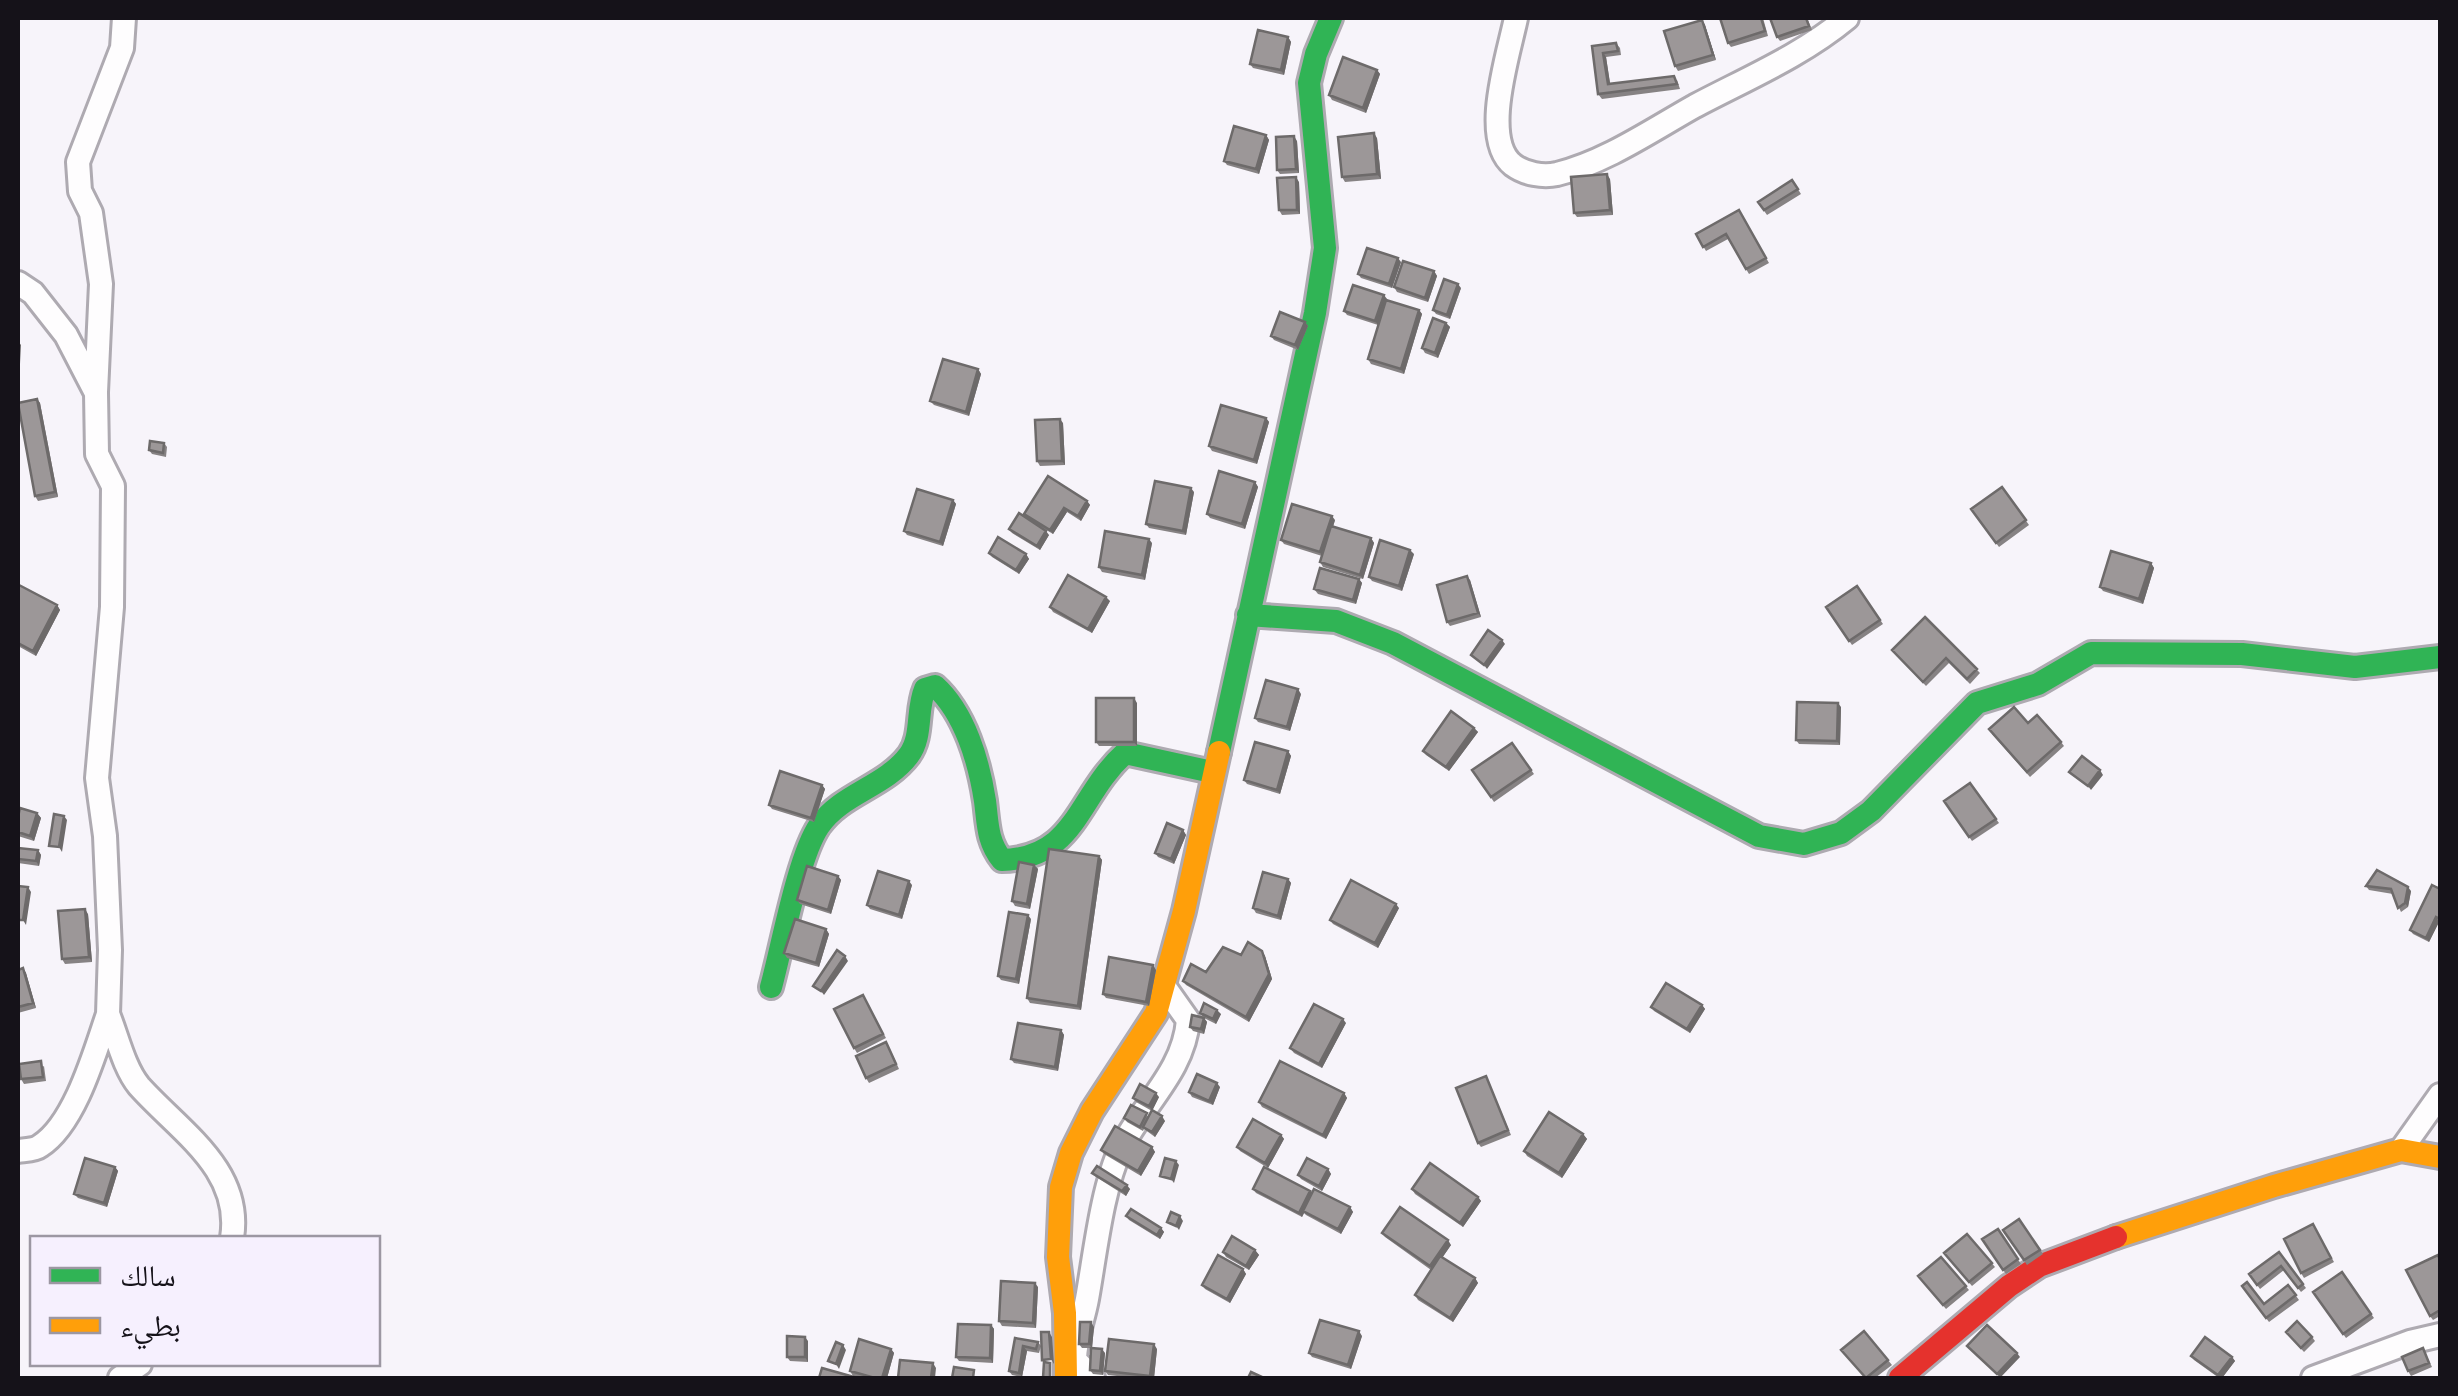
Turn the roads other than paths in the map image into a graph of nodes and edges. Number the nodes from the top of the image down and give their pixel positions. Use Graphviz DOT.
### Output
graph roads {
  1 [pos="124,18"];
  2 [pos="1331,18"];
  3 [pos="1516,18"];
  4 [pos="1847,18"];
  5 [pos="18,283"];
  6 [pos="96,394"];
  7 [pos="1248,615"];
  8 [pos="2440,657"];
  9 [pos="1212,772"];
  10 [pos="1164,986"];
  11 [pos="771,987"];
  12 [pos="108,1014"];
  13 [pos="2440,1095"];
  14 [pos="2401,1150"];
  15 [pos="18,1152"];
  16 [pos="2440,1156"];
  17 [pos="232,1236"];
  18 [pos="2440,1336"];
  19 [pos="1066,1378"];
  20 [pos="1092,1378"];
  21 [pos="1900,1378"];
  22 [pos="2313,1378"];
  1 -- 6 [label="street"];
  2 -- 7 [label="street"];
  3 -- 4 [label="street"];
  5 -- 6 [label="street"];
  6 -- 12 [label="street"];
  7 -- 8 [label="street"];
  7 -- 9 [label="street"];
  9 -- 10 [label="street"];
  9 -- 11 [label="street"];
  10 -- 19 [label="street"];
  10 -- 20 [label="street"];
  12 -- 15 [label="street"];
  12 -- 17 [label="street"];
  13 -- 14 [label="street"];
  14 -- 16 [label="street"];
  14 -- 21 [label="street"];
  18 -- 22 [label="street"];
}
